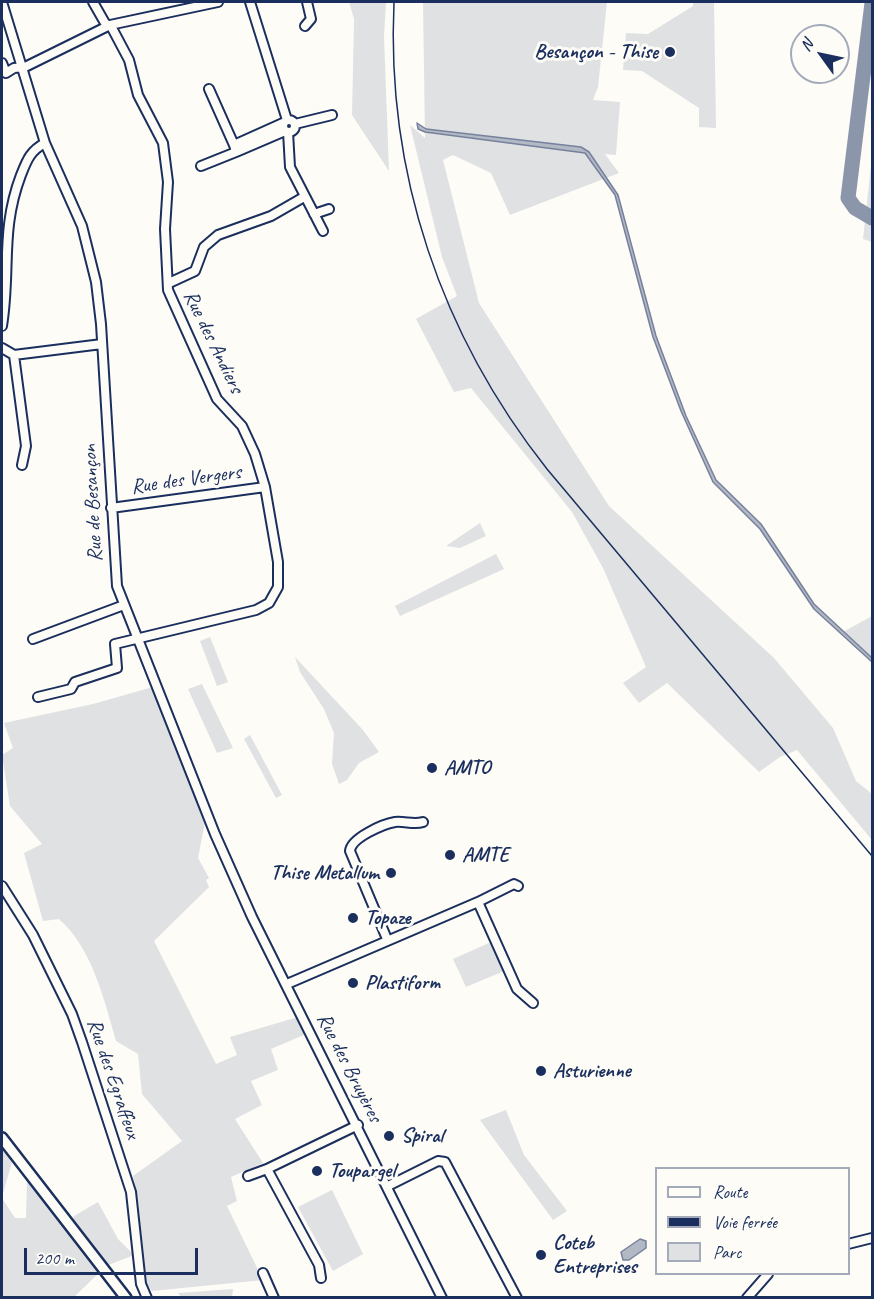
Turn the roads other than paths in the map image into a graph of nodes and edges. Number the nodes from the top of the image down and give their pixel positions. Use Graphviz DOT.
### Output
graph roads {
  1 [pos="2,2"];
  2 [pos="93,2"];
  3 [pos="218,2"];
  4 [pos="250,2"];
  5 [pos="307,2"];
  6 [pos="110,25"];
  7 [pos="305,26"];
  8 [pos="2,63"];
  9 [pos="21,67"];
  10 [pos="4,75"];
  11 [pos="209,89"];
  12 [pos="332,115"];
  13 [pos="288,126"];
  14 [pos="45,143"];
  15 [pos="235,148"];
  16 [pos="201,166"];
  17 [pos="304,197"];
  18 [pos="329,209"];
  19 [pos="314,214"];
  20 [pos="323,231"];
  21 [pos="169,283"];
  22 [pos="2,326"];
  23 [pos="102,344"];
  24 [pos="2,348"];
  25 [pos="14,355"];
  26 [pos="22,465"];
  27 [pos="265,487"];
  28 [pos="111,508"];
  29 [pos="124,605"];
  30 [pos="138,638"];
  31 [pos="33,639"];
  32 [pos="38,697"];
  33 [pos="423,822"];
  34 [pos="2,886"];
  35 [pos="518,886"];
  36 [pos="479,904"];
  37 [pos="387,939"];
  38 [pos="287,984"];
  39 [pos="533,1003"];
  40 [pos="357,1125"];
  41 [pos="2,1138"];
  42 [pos="267,1169"];
  43 [pos="248,1176"];
  44 [pos="388,1186"];
  45 [pos="873,1238"];
  46 [pos="850,1244"];
  47 [pos="263,1273"];
  48 [pos="767,1275"];
  49 [pos="321,1278"];
  50 [pos="145,1297"];
  51 [pos="126,1298"];
  52 [pos="274,1298"];
  53 [pos="442,1298"];
  54 [pos="517,1298"];
  55 [pos="747,1298"];
  1 -- 9 [label="street, Rue de Besançon"];
  2 -- 6 [label="street, Rue des Andiers"];
  3 -- 6 [label="street"];
  4 -- 13 [label="street"];
  5 -- 7 [label="street"];
  6 -- 9 [label="street"];
  6 -- 21 [label="street, Rue des Andiers"];
  8 -- 10 [label="street"];
  9 -- 10 [label="street"];
  9 -- 14 [label="street, Rue de Besançon"];
  11 -- 15 [label="street"];
  12 -- 13 [label="street"];
  13 -- 15 [label="street"];
  13 -- 17 [label="street"];
  14 -- 22 [label="street"];
  14 -- 23 [label="street, Rue de Besançon"];
  15 -- 16 [label="street"];
  17 -- 19 [label="street"];
  17 -- 21 [label="street"];
  18 -- 19 [label="street"];
  19 -- 20 [label="street"];
  21 -- 27 [label="street, Rue des Andiers"];
  23 -- 25 [label="street"];
  23 -- 28 [label="street, Rue de Besançon"];
  24 -- 25 [label="street"];
  25 -- 26 [label="street"];
  27 -- 28 [label="street, Rue des Vergers"];
  27 -- 30 [label="street, Rue des Andiers"];
  28 -- 29 [label="street, Rue de Besançon"];
  29 -- 30 [label="street, Rue de Besançon"];
  29 -- 31 [label="street"];
  30 -- 32 [label="street"];
  30 -- 38 [label="street, Rue de Besançon"];
  33 -- 37 [label="street"];
  34 -- 50 [label="street, Rue des Egraffeux"];
  35 -- 36 [label="street"];
  36 -- 37 [label="street"];
  36 -- 39 [label="street"];
  37 -- 38 [label="street"];
  38 -- 40 [label="street, Rue des Bruyères"];
  40 -- 42 [label="street"];
  40 -- 44 [label="street, Rue des Bruyères"];
  41 -- 51 [label="main road"];
  42 -- 43 [label="street"];
  42 -- 49 [label="street"];
  44 -- 53 [label="street, Rue des Bruyères"];
  44 -- 54 [label="street"];
  45 -- 46 [label="street"];
  47 -- 52 [label="street"];
  48 -- 55 [label="street"];
}
